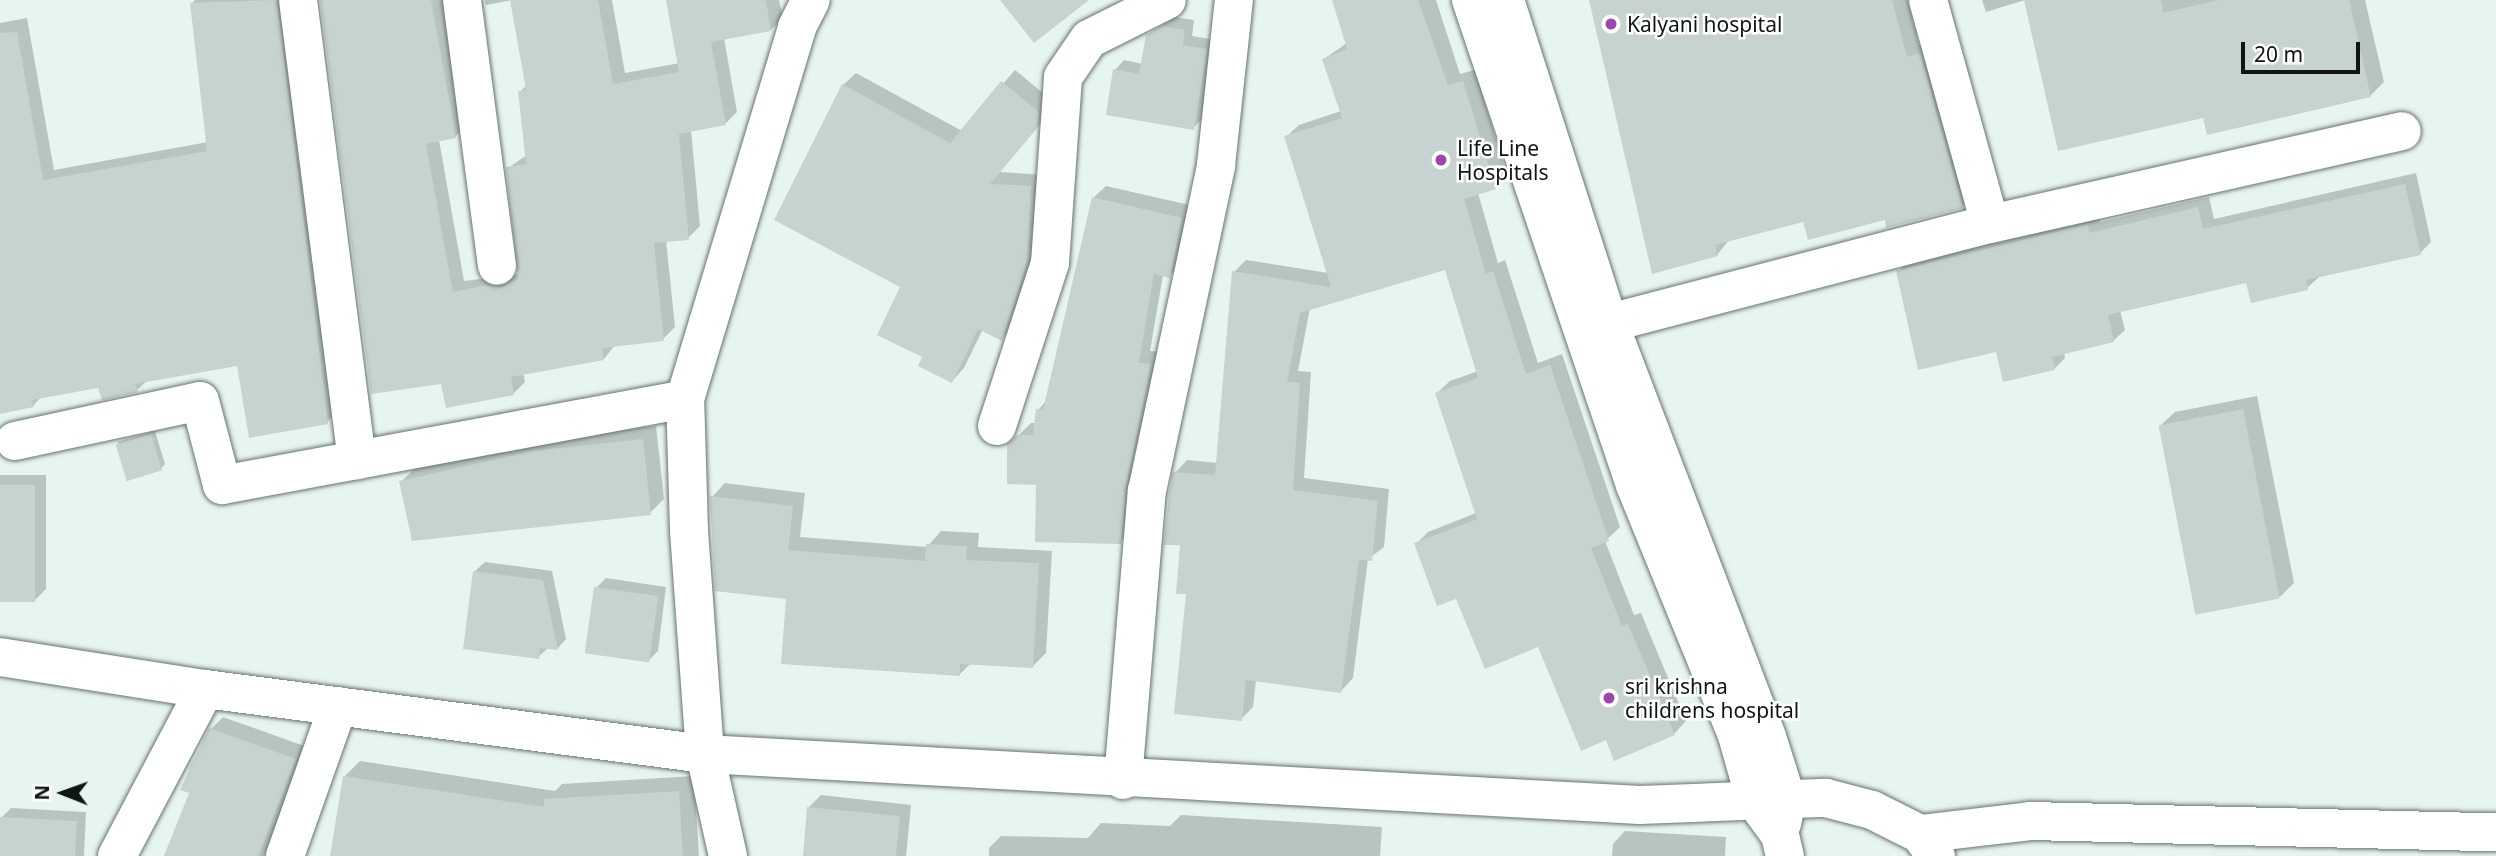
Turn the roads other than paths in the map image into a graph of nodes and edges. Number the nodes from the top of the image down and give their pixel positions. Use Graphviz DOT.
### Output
graph roads {
  1 [pos="298,0"];
  2 [pos="462,0"];
  3 [pos="811,0"];
  4 [pos="1167,0"];
  5 [pos="1234,0"];
  6 [pos="1471,0"];
  7 [pos="1505,0"];
  8 [pos="1928,0"];
  9 [pos="2402,131"];
  10 [pos="1990,224"];
  11 [pos="497,266"];
  12 [pos="1609,323"];
  13 [pos="685,399"];
  14 [pos="997,426"];
  15 [pos="15,441"];
  16 [pos="357,460"];
  17 [pos="0,657"];
  18 [pos="205,689"];
  19 [pos="338,706"];
  20 [pos="705,754"];
  21 [pos="1123,780"];
  22 [pos="1777,823"];
  23 [pos="2496,832"];
  24 [pos="1928,845"];
  25 [pos="117,856"];
  26 [pos="285,856"];
  27 [pos="727,856"];
  1 -- 16 [label="street"];
  2 -- 11 [label="street"];
  3 -- 13 [label="street"];
  4 -- 14 [label="street"];
  5 -- 21 [label="street"];
  6 -- 22 [label="street"];
  7 -- 12 [label="street"];
  8 -- 10 [label="street"];
  9 -- 10 [label="street"];
  10 -- 12 [label="street"];
  12 -- 22 [label="street"];
  13 -- 16 [label="street"];
  13 -- 20 [label="street"];
  15 -- 16 [label="street"];
  17 -- 18 [label="street"];
  18 -- 19 [label="street"];
  18 -- 25 [label="street"];
  19 -- 20 [label="street"];
  19 -- 26 [label="street"];
  20 -- 21 [label="street"];
  20 -- 27 [label="street"];
  21 -- 22 [label="street"];
  22 -- 24 [label="street"];
  23 -- 24 [label="street"];
}
